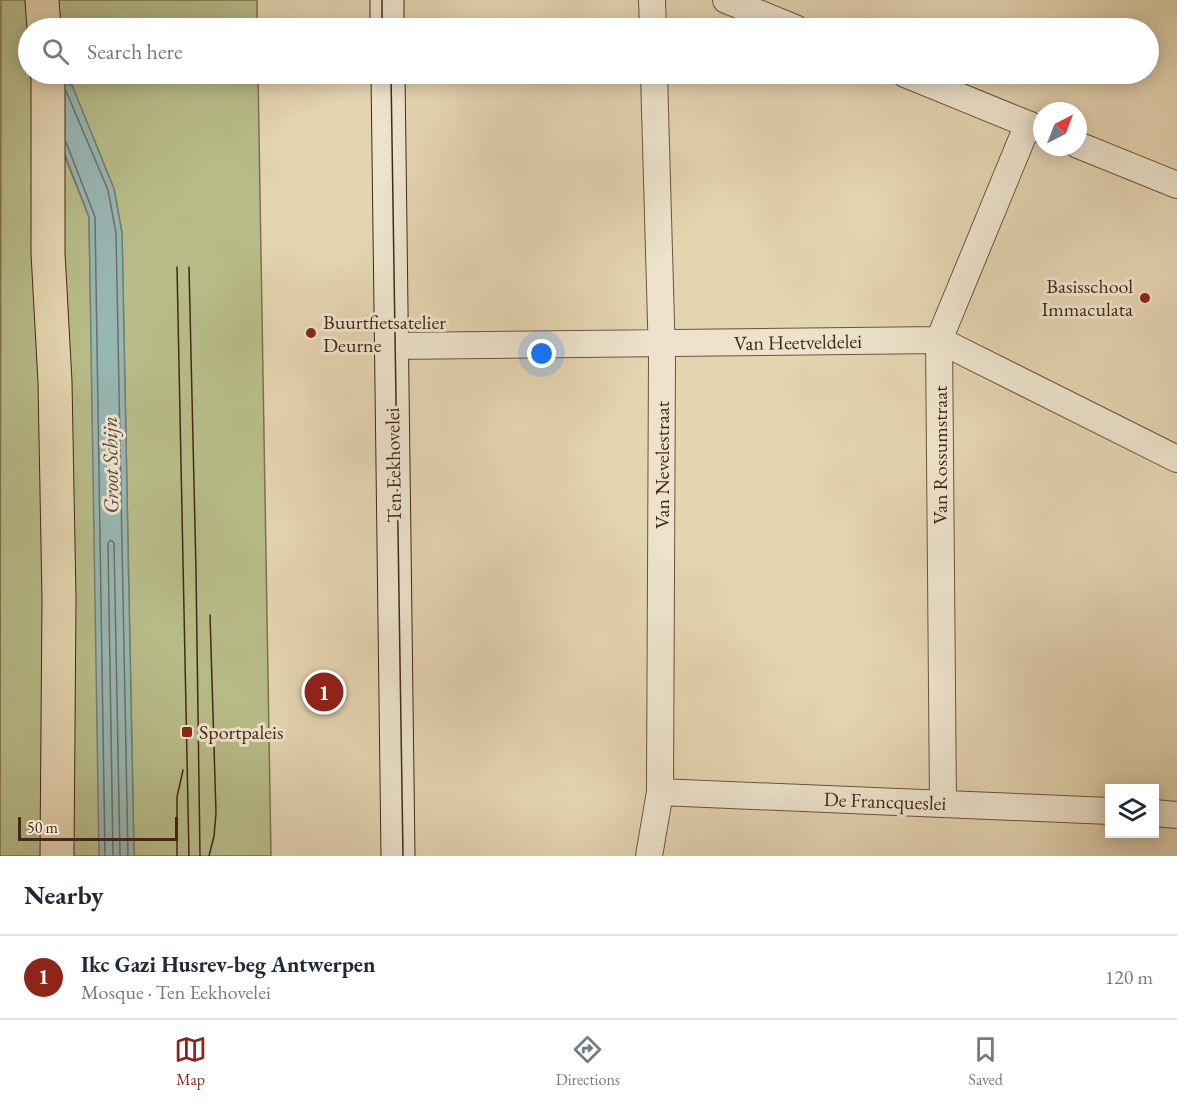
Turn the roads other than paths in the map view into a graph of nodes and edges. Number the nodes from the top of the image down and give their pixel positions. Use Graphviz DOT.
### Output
graph roads {
  1 [pos="42,0"];
  2 [pos="387,0"];
  3 [pos="652,0"];
  4 [pos="726,0"];
  5 [pos="43,18"];
  6 [pos="387,18"];
  7 [pos="653,18"];
  8 [pos="770,18"];
  9 [pos="48,84"];
  10 [pos="388,84"];
  11 [pos="654,84"];
  12 [pos="930,84"];
  13 [pos="1033,126"];
  14 [pos="1033,131"];
  15 [pos="1087,149"];
  16 [pos="1177,185"];
  17 [pos="939,340"];
  18 [pos="662,343"];
  19 [pos="391,346"];
  20 [pos="1177,459"];
  21 [pos="660,792"];
  22 [pos="943,804"];
  23 [pos="1105,811"];
  24 [pos="1159,813"];
  25 [pos="1177,815"];
  26 [pos="57,856"];
  27 [pos="398,856"];
  28 [pos="649,856"];
  1 -- 5 [label="highway"];
  2 -- 6 [label="street"];
  3 -- 7 [label="street"];
  4 -- 8 [label="street"];
  9 -- 26 [label="highway"];
  10 -- 19 [label="street, Ten Eekhovelei"];
  11 -- 18 [label="street, Van Nevelestraat"];
  12 -- 13 [label="street"];
  14 -- 17 [label="street, Van Rossumstraat"];
  15 -- 16 [label="street"];
  17 -- 18 [label="street, Van Heetveldelei"];
  17 -- 20 [label="street, Van Heetveldelei"];
  17 -- 22 [label="street, Van Rossumstraat"];
  18 -- 19 [label="street, Van Heetveldelei"];
  18 -- 21 [label="street, Van Nevelestraat"];
  19 -- 27 [label="street, Ten Eekhovelei"];
  21 -- 22 [label="street, De Francqueslei"];
  21 -- 28 [label="street, Van Nevelestraat"];
  22 -- 23 [label="street, De Francqueslei"];
  24 -- 25 [label="street"];
}
